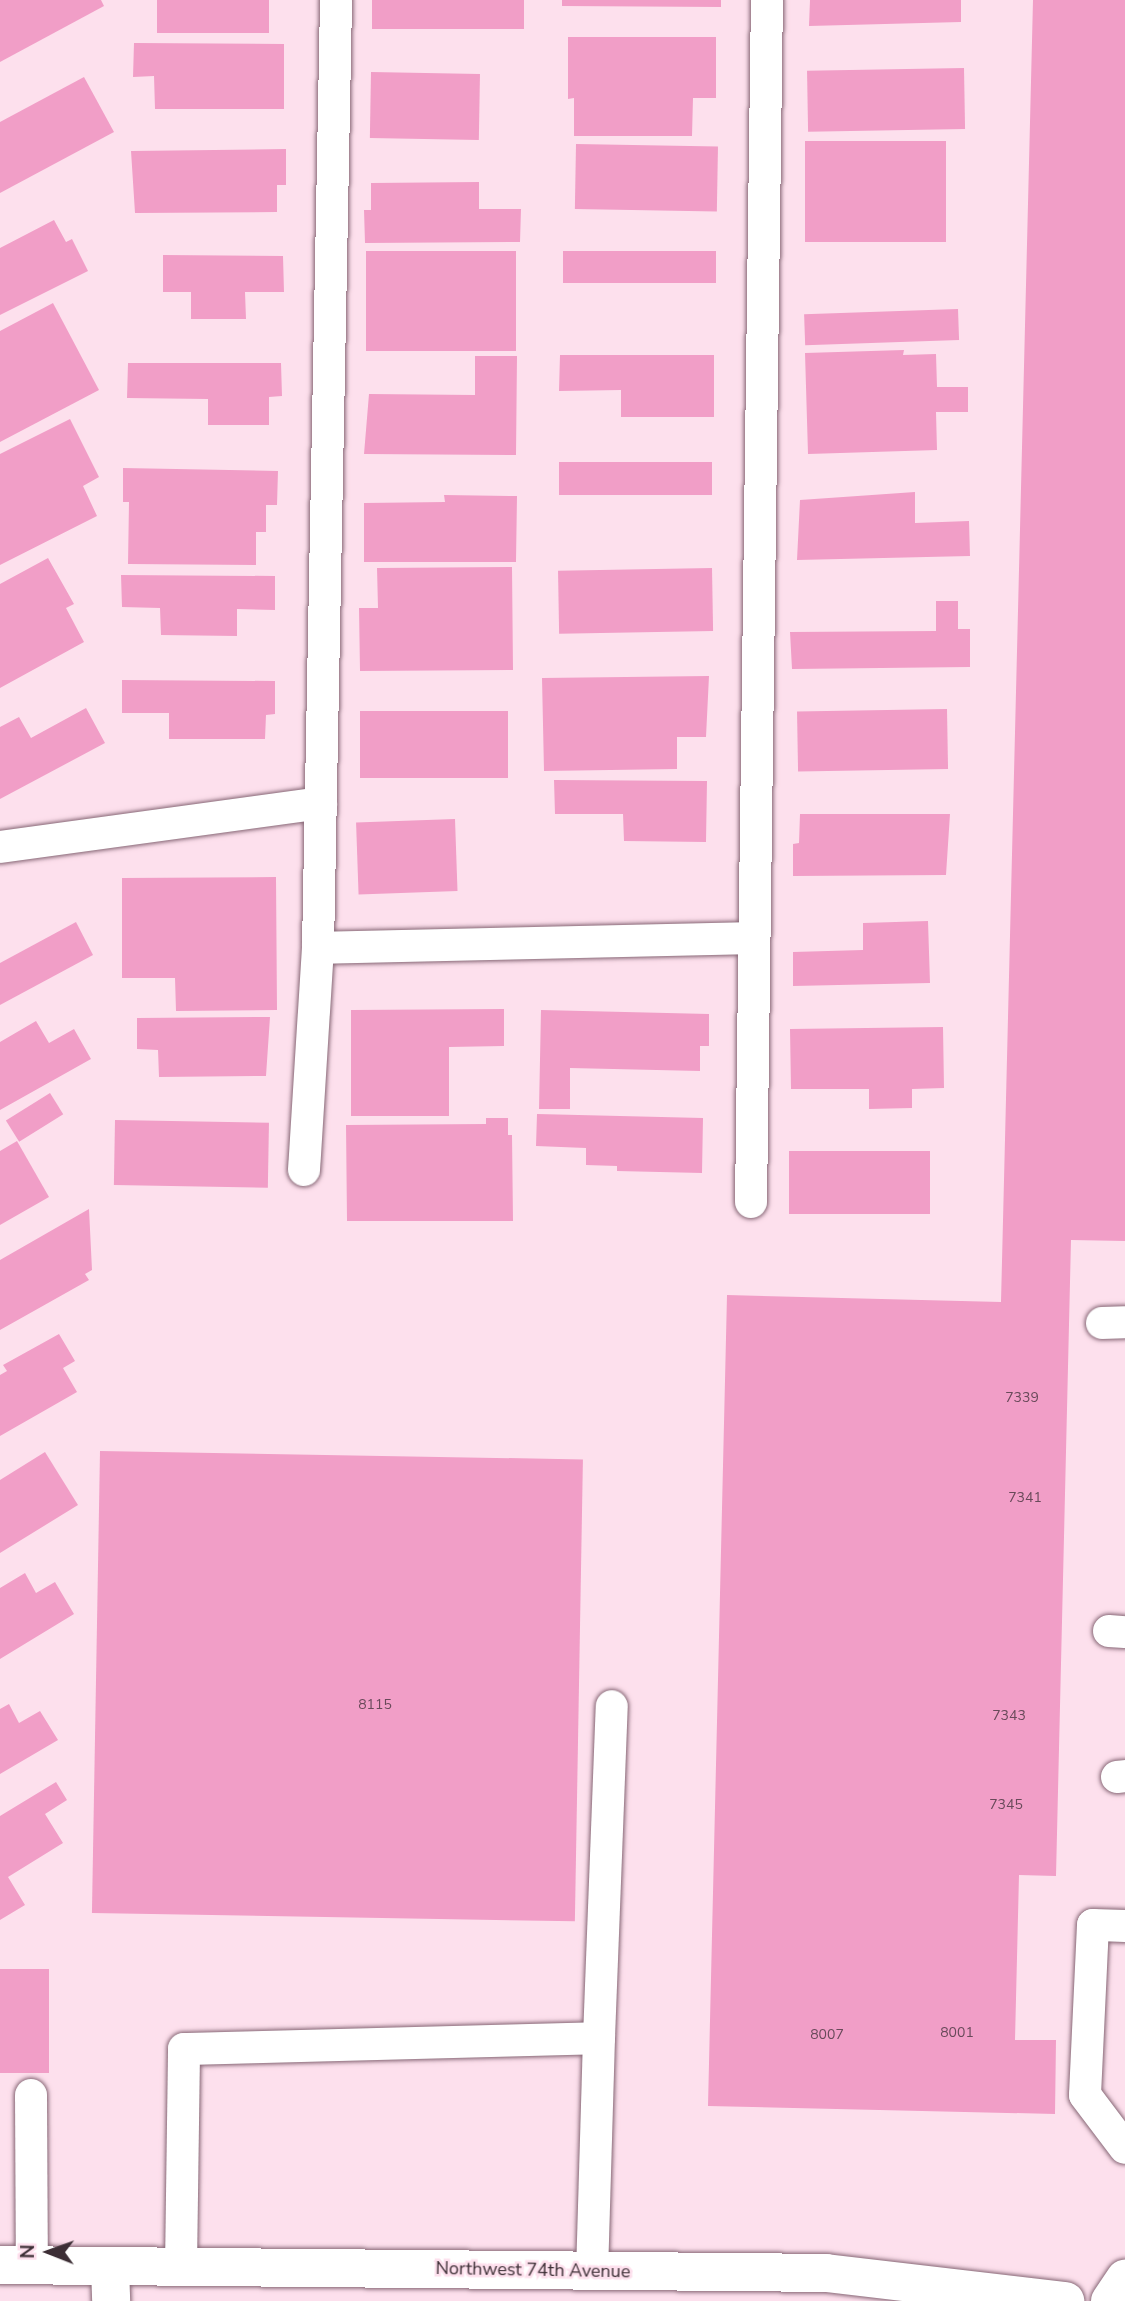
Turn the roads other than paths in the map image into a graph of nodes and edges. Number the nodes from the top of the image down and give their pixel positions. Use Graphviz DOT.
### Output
graph roads {
  1 [pos="337,0"];
  2 [pos="766,0"];
  3 [pos="321,803"];
  4 [pos="0,847"];
  5 [pos="751,938"];
  6 [pos="318,948"];
  7 [pos="304,1170"];
  8 [pos="751,1202"];
  9 [pos="612,1706"];
  10 [pos="1125,1926"];
  11 [pos="599,2038"];
  12 [pos="31,2095"];
  13 [pos="1125,2148"];
  14 [pos="16,2265"];
  15 [pos="181,2267"];
  16 [pos="592,2271"];
  17 [pos="1125,2279"];
  18 [pos="110,2284"];
  19 [pos="1065,2301"];
  20 [pos="1110,2301"];
  1 -- 3 [label="lane"];
  2 -- 5 [label="lane"];
  3 -- 4 [label="lane"];
  3 -- 6 [label="lane"];
  5 -- 6 [label="lane"];
  5 -- 8 [label="lane"];
  6 -- 7 [label="lane"];
  9 -- 11 [label="lane"];
  10 -- 13 [label="lane"];
  11 -- 15 [label="lane"];
  11 -- 16 [label="lane"];
  12 -- 14 [label="lane"];
  14 -- 18 [label="street, Northwest 74th Avenue"];
  15 -- 16 [label="street, Northwest 74th Avenue"];
  15 -- 18 [label="street, Northwest 74th Avenue"];
  16 -- 19 [label="street, Northwest 74th Avenue"];
  17 -- 20 [label="street"];
}
